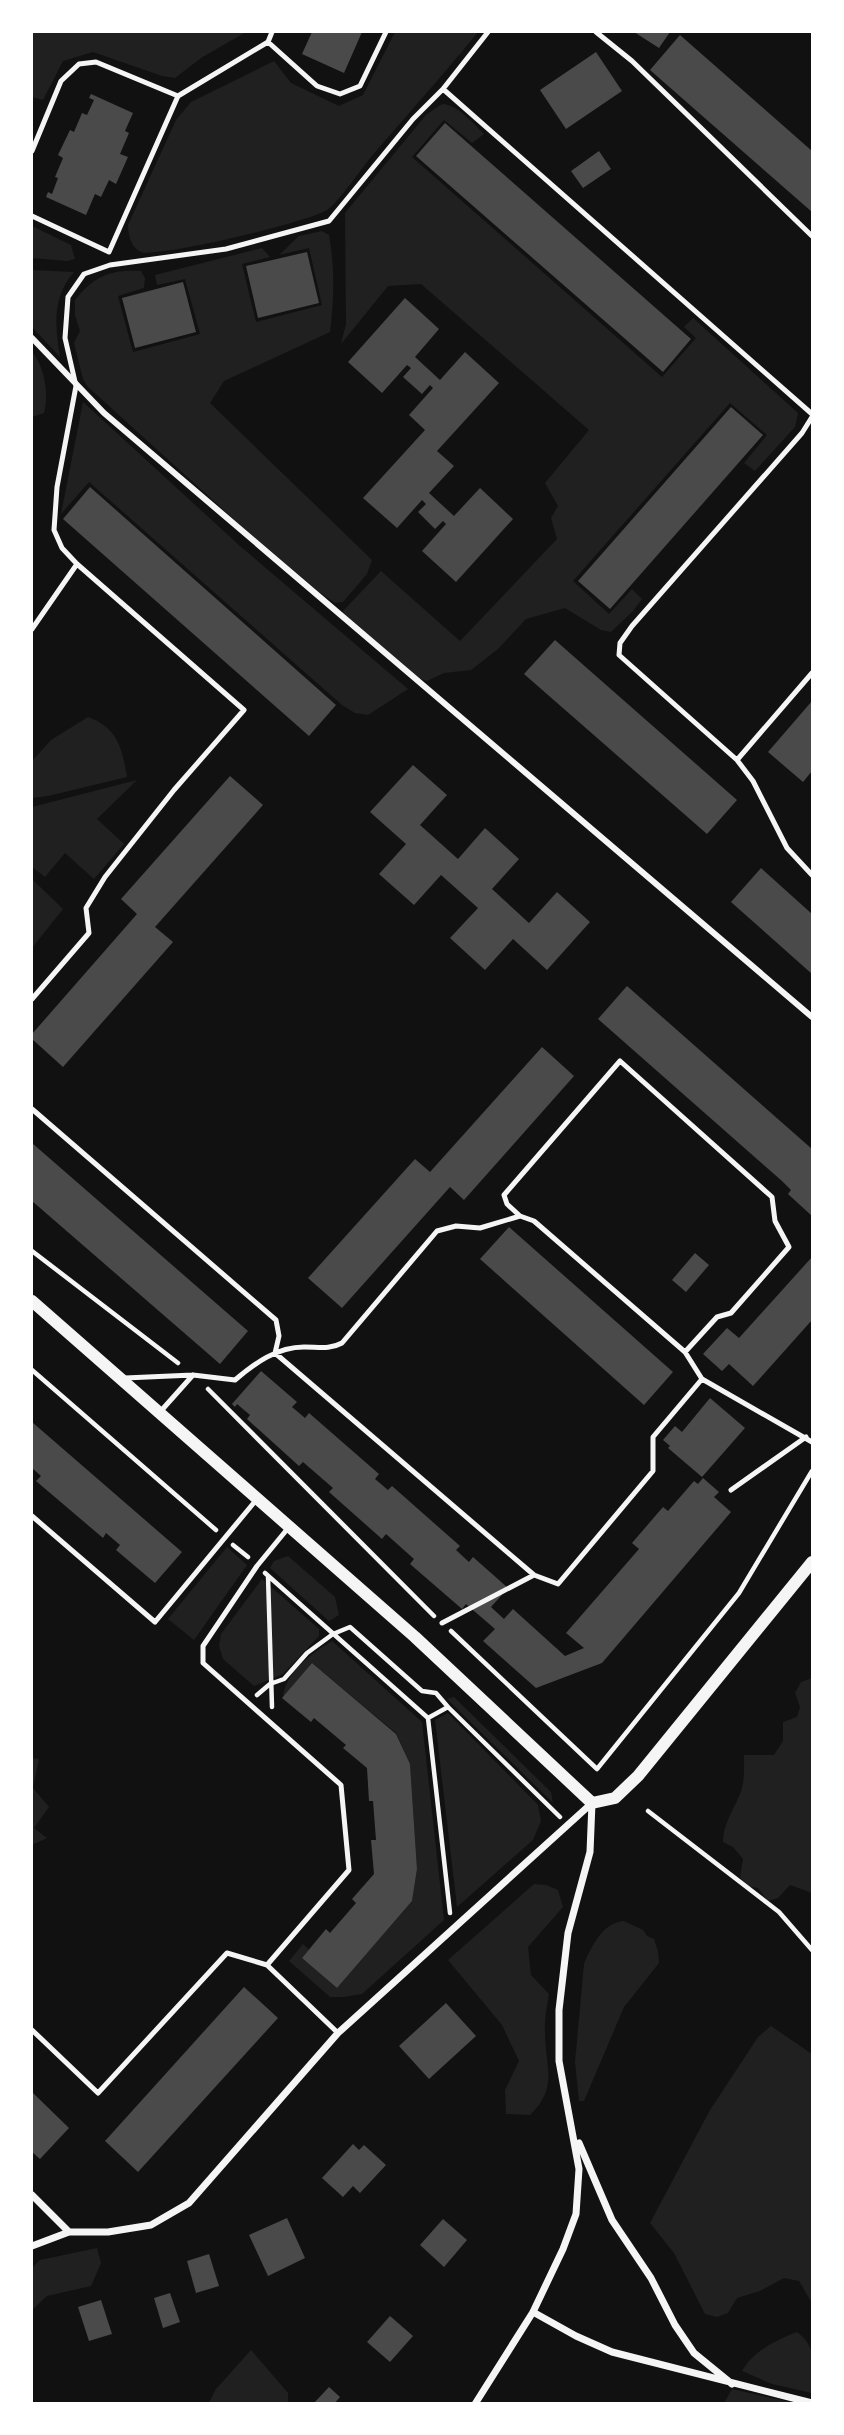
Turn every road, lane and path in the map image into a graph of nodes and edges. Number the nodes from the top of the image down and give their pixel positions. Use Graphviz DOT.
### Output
graph roads {
  1 [pos="272,32"];
  2 [pos="386,32"];
  3 [pos="488,32"];
  4 [pos="596,32"];
  5 [pos="268,42"];
  6 [pos="443,89"];
  7 [pos="178,96"];
  8 [pos="32,151"];
  9 [pos="32,216"];
  10 [pos="813,236"];
  11 [pos="109,252"];
  12 [pos="110,265"];
  13 [pos="32,338"];
  14 [pos="76,386"];
  15 [pos="813,416"];
  16 [pos="77,564"];
  17 [pos="32,629"];
  18 [pos="813,673"];
  19 [pos="737,760"];
  20 [pos="813,875"];
  21 [pos="32,999"];
  22 [pos="813,1017"];
  23 [pos="32,1109"];
  24 [pos="520,1216"];
  25 [pos="32,1251"];
  26 [pos="32,1301"];
  27 [pos="685,1352"];
  28 [pos="275,1353"];
  29 [pos="32,1370"];
  30 [pos="193,1375"];
  31 [pos="121,1378"];
  32 [pos="702,1379"];
  33 [pos="160,1412"];
  34 [pos="806,1437"];
  35 [pos="813,1442"];
  36 [pos="813,1471"];
  37 [pos="731,1490"];
  38 [pos="257,1499"];
  39 [pos="32,1516"];
  40 [pos="289,1527"];
  41 [pos="225,1537"];
  42 [pos="813,1562"];
  43 [pos="257,1566"];
  44 [pos="268,1575"];
  45 [pos="534,1575"];
  46 [pos="442,1623"];
  47 [pos="333,1634"];
  48 [pos="270,1684"];
  49 [pos="248,1703"];
  50 [pos="448,1707"];
  51 [pos="428,1718"];
  52 [pos="274,1725"];
  53 [pos="592,1803"];
  54 [pos="648,1811"];
  55 [pos="568,1825"];
  56 [pos="452,1929"];
  57 [pos="813,1950"];
  58 [pos="267,1965"];
  59 [pos="32,2030"];
  60 [pos="338,2034"];
  61 [pos="573,2128"];
  62 [pos="32,2195"];
  63 [pos="69,2232"];
  64 [pos="32,2246"];
  65 [pos="533,2312"];
  66 [pos="732,2384"];
  67 [pos="475,2403"];
  68 [pos="813,2403"];
  1 -- 5 [label="lane"];
  2 -- 5 [label="lane"];
  3 -- 6 [label="lane"];
  4 -- 10 [label="lane"];
  5 -- 7 [label="lane"];
  6 -- 12 [label="lane"];
  6 -- 15 [label="lane"];
  7 -- 8 [label="lane"];
  7 -- 11 [label="lane"];
  9 -- 11 [label="lane"];
  11 -- 12 [label="lane"];
  12 -- 14 [label="lane"];
  13 -- 14 [label="street"];
  14 -- 16 [label="lane"];
  14 -- 22 [label="street"];
  15 -- 19 [label="lane"];
  16 -- 17 [label="lane"];
  16 -- 21 [label="lane"];
  18 -- 19 [label="lane"];
  19 -- 20 [label="lane"];
  23 -- 28 [label="lane"];
  24 -- 27 [label="lane"];
  24 -- 27 [label="lane"];
  24 -- 28 [label="lane"];
  25 -- 30 [label="path"];
  26 -- 31 [label="street"];
  27 -- 32 [label="lane"];
  28 -- 30 [label="lane"];
  28 -- 45 [label="lane"];
  29 -- 41 [label="path"];
  30 -- 31 [label="lane"];
  30 -- 33 [label="lane"];
  30 -- 46 [label="path"];
  31 -- 33 [label="street"];
  32 -- 34 [label="lane"];
  32 -- 45 [label="lane"];
  33 -- 38 [label="street"];
  34 -- 35 [label="lane"];
  34 -- 37 [label="lane"];
  36 -- 46 [label="path"];
  38 -- 40 [label="street"];
  38 -- 41 [label="lane"];
  39 -- 41 [label="lane"];
  40 -- 43 [label="lane"];
  40 -- 53 [label="street"];
  41 -- 43 [label="path"];
  42 -- 53 [label="street"];
  43 -- 44 [label="path"];
  43 -- 49 [label="lane"];
  44 -- 47 [label="path"];
  44 -- 48 [label="path"];
  45 -- 46 [label="lane"];
  47 -- 48 [label="path"];
  47 -- 50 [label="path"];
  47 -- 51 [label="path"];
  48 -- 49 [label="path"];
  48 -- 52 [label="path"];
  49 -- 52 [label="lane"];
  50 -- 51 [label="path"];
  50 -- 55 [label="path"];
  51 -- 56 [label="path"];
  52 -- 58 [label="lane"];
  53 -- 55 [label="street"];
  53 -- 61 [label="street"];
  54 -- 57 [label="path"];
  55 -- 56 [label="street"];
  56 -- 60 [label="street"];
  58 -- 59 [label="lane"];
  58 -- 60 [label="lane"];
  60 -- 63 [label="street"];
  61 -- 65 [label="street"];
  61 -- 66 [label="street"];
  62 -- 63 [label="street"];
  63 -- 64 [label="street"];
  65 -- 66 [label="street"];
  65 -- 67 [label="street"];
  66 -- 68 [label="street"];
}
